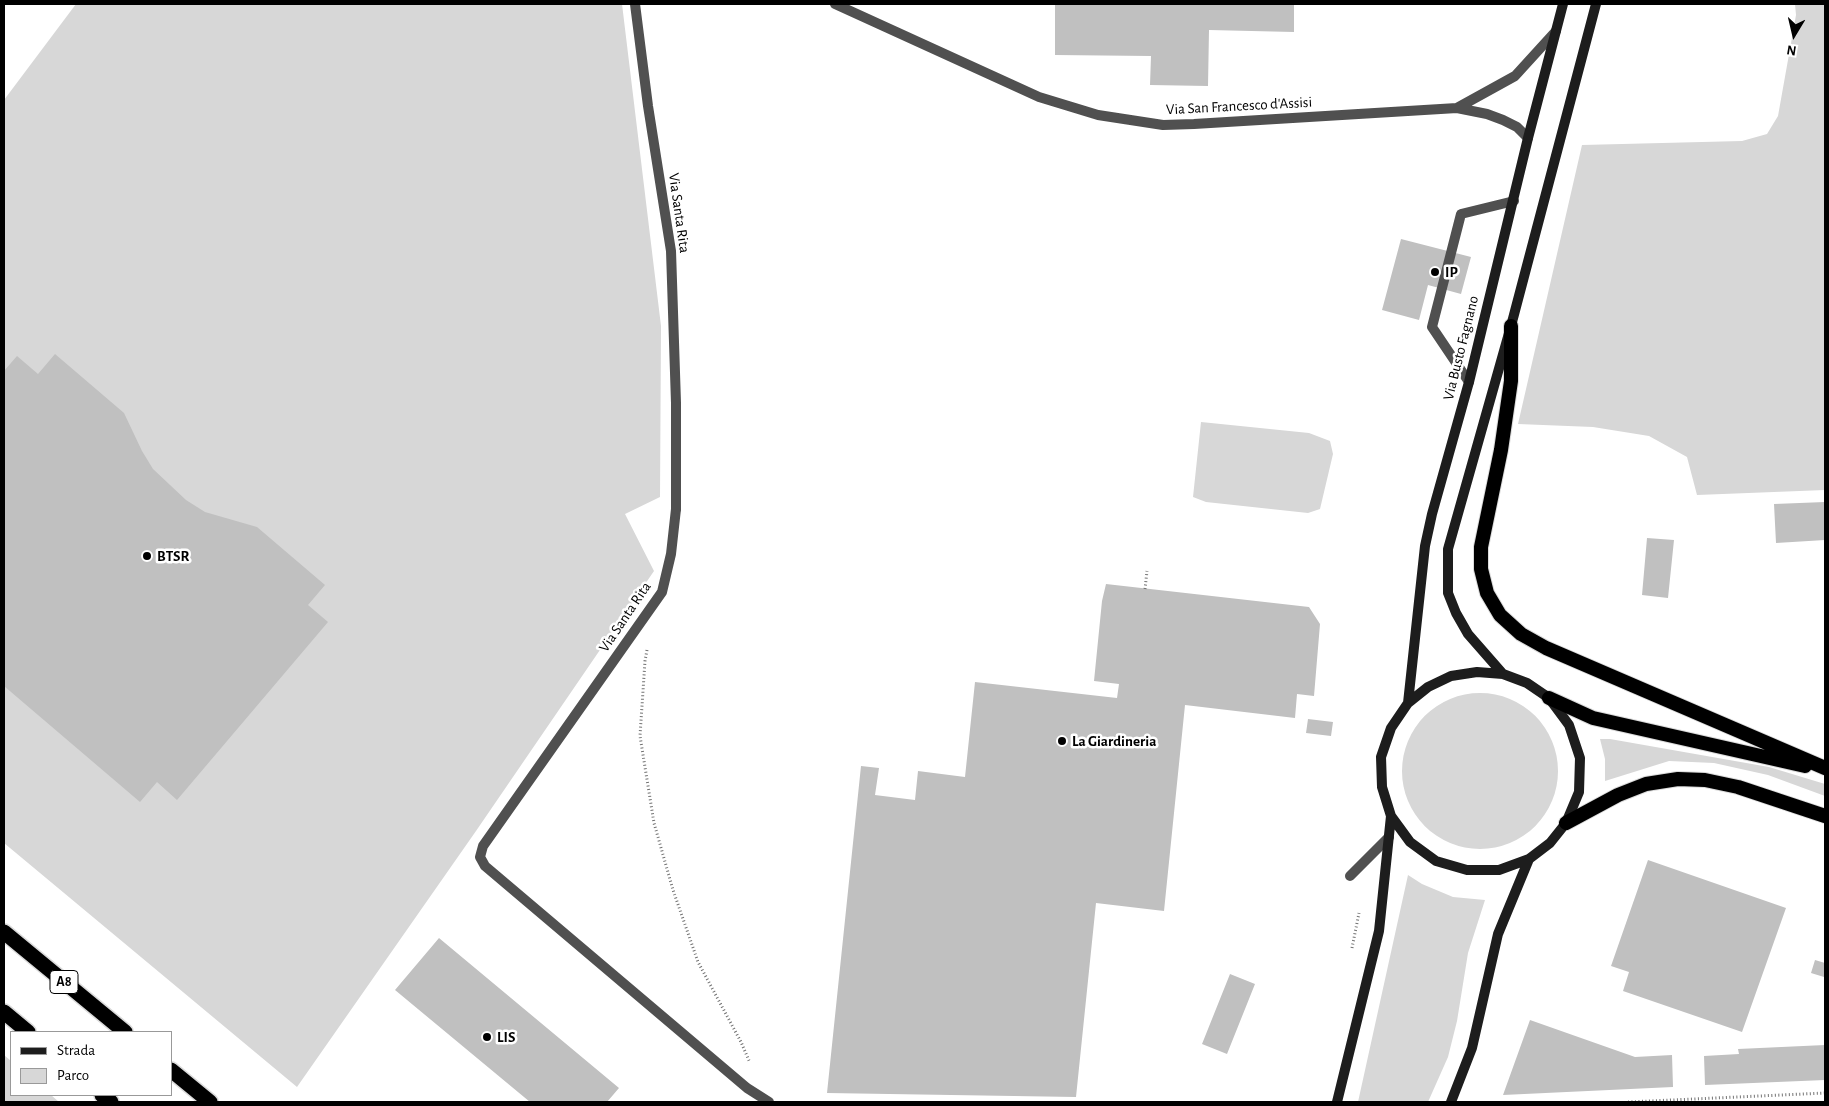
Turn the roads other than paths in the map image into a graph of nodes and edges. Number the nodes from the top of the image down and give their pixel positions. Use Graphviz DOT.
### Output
graph roads {
  1 [pos="636,4"];
  2 [pos="835,4"];
  3 [pos="1563,4"];
  4 [pos="1596,4"];
  5 [pos="1556,32"];
  6 [pos="1457,108"];
  7 [pos="1528,138"];
  8 [pos="1514,200"];
  9 [pos="1511,326"];
  10 [pos="1469,382"];
  11 [pos="1503,674"];
  12 [pos="1548,698"];
  13 [pos="1408,703"];
  14 [pos="1825,769"];
  15 [pos="1391,816"];
  16 [pos="1825,816"];
  17 [pos="1566,823"];
  18 [pos="1389,837"];
  19 [pos="1529,859"];
  20 [pos="1350,876"];
  21 [pos="4,932"];
  22 [pos="4,1012"];
  23 [pos="27,1031"];
  24 [pos="124,1031"];
  25 [pos="172,1071"];
  26 [pos="210,1102"];
  27 [pos="769,1102"];
  28 [pos="1337,1102"];
  29 [pos="1451,1102"];
  1 -- 27 [label="street, Via Santa Rita"];
  2 -- 6 [label="street, Via San Francesco d'Assisi"];
  3 -- 5 [label="main road, Via Busto Fagnano"];
  4 -- 9 [label="main road"];
  5 -- 6 [label="street, Via San Francesco d'Assisi"];
  5 -- 7 [label="main road, Via Busto Fagnano"];
  6 -- 7 [label="street, Via San Francesco d'Assisi"];
  7 -- 8 [label="main road, Via Busto Fagnano"];
  8 -- 10 [label="main road, Via Busto Fagnano"];
  8 -- 10 [label="street"];
  9 -- 11 [label="main road"];
  9 -- 14 [label="highway"];
  10 -- 13 [label="main road, Via Busto Fagnano"];
  11 -- 12 [label="main road"];
  11 -- 13 [label="main road"];
  12 -- 14 [label="highway"];
  12 -- 17 [label="main road"];
  13 -- 15 [label="main road"];
  15 -- 18 [label="main road"];
  15 -- 19 [label="main road"];
  16 -- 17 [label="highway"];
  17 -- 19 [label="main road"];
  18 -- 20 [label="street"];
  18 -- 28 [label="main road"];
  19 -- 29 [label="main road"];
  21 -- 24 [label="highway, A8"];
  22 -- 23 [label="highway"];
  25 -- 26 [label="highway"];
}
